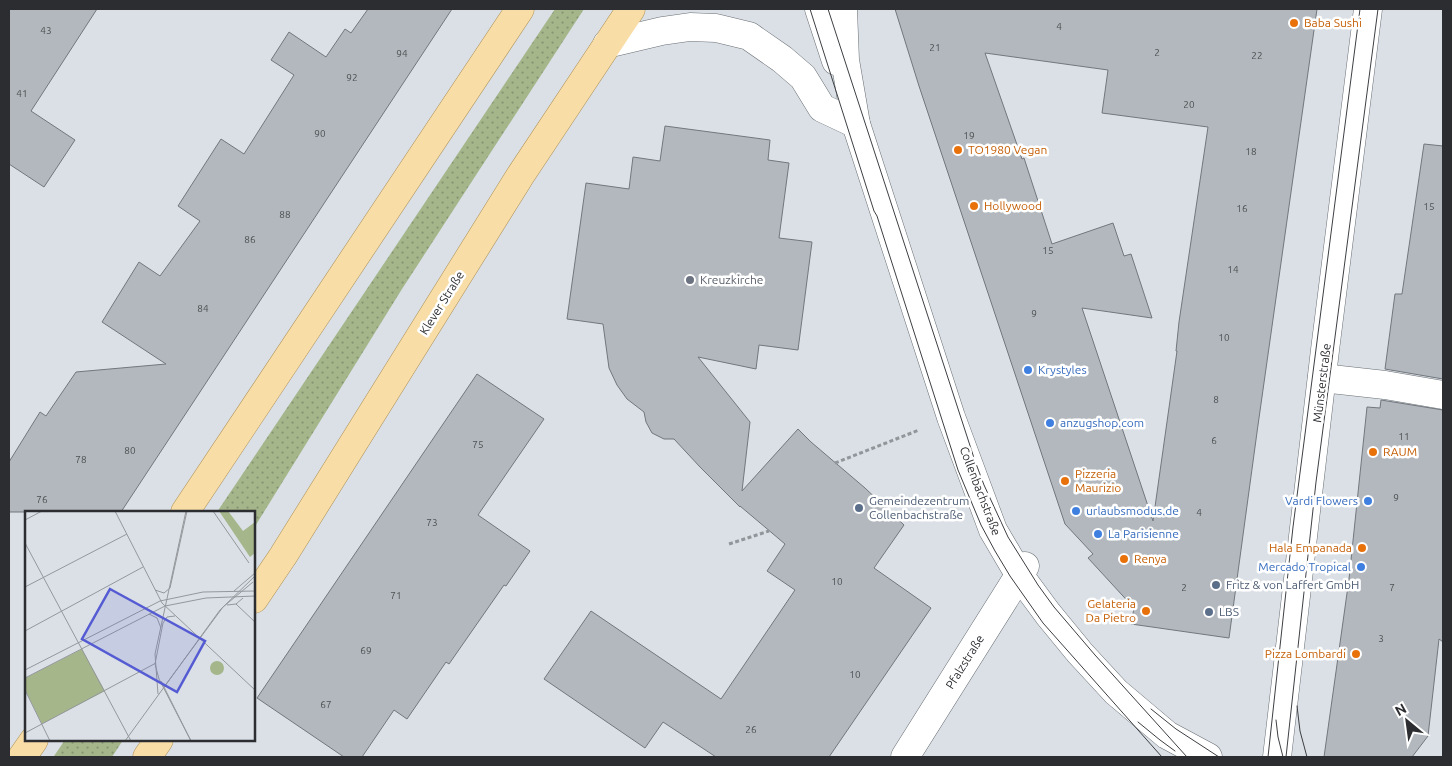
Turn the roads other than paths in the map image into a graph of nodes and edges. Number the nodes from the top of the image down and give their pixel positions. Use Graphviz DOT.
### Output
graph roads {
  1 [pos="520,9"];
  2 [pos="632,9"];
  3 [pos="819,9"];
  4 [pos="843,9"];
  5 [pos="1368,9"];
  6 [pos="607,44"];
  7 [pos="856,124"];
  8 [pos="1322,378"];
  9 [pos="1443,395"];
  10 [pos="186,511"];
  11 [pos="1022,571"];
  12 [pos="255,598"];
  13 [pos="33,741"];
  14 [pos="158,741"];
  15 [pos="22,757"];
  16 [pos="147,757"];
  17 [pos="905,757"];
  18 [pos="1208,757"];
  19 [pos="1277,757"];
  1 -- 10 [label="main road"];
  2 -- 6 [label="main road, Klever Straße"];
  3 -- 7 [label="street"];
  4 -- 7 [label="street, Collenbachstraße"];
  5 -- 8 [label="street, Münsterstraße"];
  6 -- 7 [label="street"];
  6 -- 12 [label="main road, Klever Straße"];
  7 -- 11 [label="street, Collenbachstraße"];
  8 -- 9 [label="street"];
  8 -- 19 [label="street, Münsterstraße"];
  11 -- 17 [label="street, Pfalzstraße"];
  11 -- 18 [label="street, Collenbachstraße"];
  13 -- 15 [label="main road"];
  14 -- 16 [label="main road"];
}
